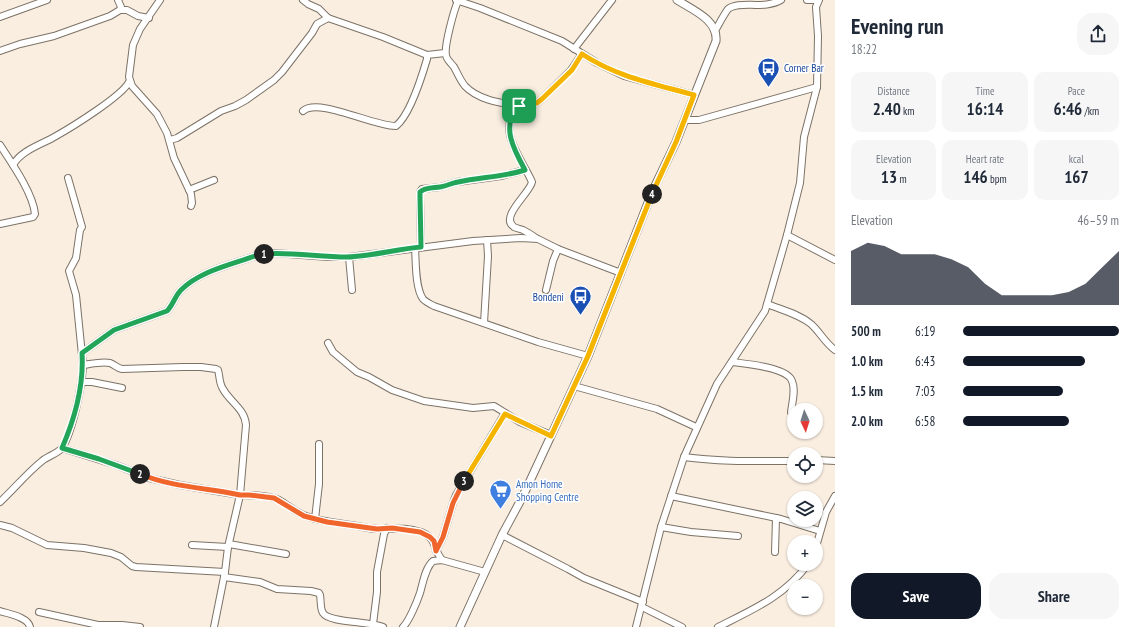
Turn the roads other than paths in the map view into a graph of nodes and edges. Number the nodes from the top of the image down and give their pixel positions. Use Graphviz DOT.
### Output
graph roads {
  1 [pos="47,0"];
  2 [pos="118,0"];
  3 [pos="160,0"];
  4 [pos="303,0"];
  5 [pos="457,0"];
  6 [pos="612,0"];
  7 [pos="677,0"];
  8 [pos="781,0"];
  9 [pos="807,0"];
  10 [pos="819,0"];
  11 [pos="120,10"];
  12 [pos="0,17"];
  13 [pos="149,18"];
  14 [pos="328,18"];
  15 [pos="715,31"];
  16 [pos="574,50"];
  17 [pos="0,51"];
  18 [pos="445,53"];
  19 [pos="582,54"];
  20 [pos="427,55"];
  21 [pos="129,82"];
  22 [pos="817,87"];
  23 [pos="694,95"];
  24 [pos="519,106"];
  25 [pos="303,111"];
  26 [pos="685,120"];
  27 [pos="170,140"];
  28 [pos="0,145"];
  29 [pos="13,164"];
  30 [pos="525,170"];
  31 [pos="68,178"];
  32 [pos="214,180"];
  33 [pos="189,190"];
  34 [pos="191,206"];
  35 [pos="0,224"];
  36 [pos="787,235"];
  37 [pos="538,239"];
  38 [pos="488,240"];
  39 [pos="418,247"];
  40 [pos="558,249"];
  41 [pos="349,257"];
  42 [pos="835,260"];
  43 [pos="621,273"];
  44 [pos="352,290"];
  45 [pos="546,290"];
  46 [pos="767,304"];
  47 [pos="484,323"];
  48 [pos="328,343"];
  49 [pos="835,350"];
  50 [pos="82,353"];
  51 [pos="588,356"];
  52 [pos="732,362"];
  53 [pos="83,365"];
  54 [pos="81,382"];
  55 [pos="574,386"];
  56 [pos="122,388"];
  57 [pos="792,403"];
  58 [pos="505,414"];
  59 [pos="696,427"];
  60 [pos="551,436"];
  61 [pos="319,444"];
  62 [pos="62,448"];
  63 [pos="684,457"];
  64 [pos="823,460"];
  65 [pos="787,461"];
  66 [pos="835,461"];
  67 [pos="240,495"];
  68 [pos="671,496"];
  69 [pos="835,496"];
  70 [pos="0,502"];
  71 [pos="776,518"];
  72 [pos="316,519"];
  73 [pos="0,526"];
  74 [pos="661,527"];
  75 [pos="387,528"];
  76 [pos="820,531"];
  77 [pos="502,535"];
  78 [pos="819,535"];
  79 [pos="738,536"];
  80 [pos="192,545"];
  81 [pos="228,545"];
  82 [pos="436,551"];
  83 [pos="775,552"];
  84 [pos="286,554"];
  85 [pos="442,560"];
  86 [pos="802,571"];
  87 [pos="485,572"];
  88 [pos="224,574"];
  89 [pos="643,604"];
  90 [pos="0,611"];
  91 [pos="39,612"];
  92 [pos="373,624"];
  93 [pos="30,627"];
  94 [pos="140,627"];
  95 [pos="214,627"];
  96 [pos="383,627"];
  97 [pos="403,627"];
  98 [pos="460,627"];
  99 [pos="636,627"];
  100 [pos="682,627"];
  101 [pos="718,627"];
  1 -- 12 [label="street"];
  2 -- 11 [label="street"];
  3 -- 13 [label="street"];
  4 -- 14 [label="street"];
  5 -- 16 [label="street"];
  5 -- 18 [label="street"];
  6 -- 16 [label="street"];
  7 -- 15 [label="main road"];
  8 -- 15 [label="street"];
  9 -- 10 [label="street"];
  10 -- 22 [label="street"];
  11 -- 13 [label="street"];
  11 -- 17 [label="street"];
  13 -- 21 [label="street"];
  14 -- 20 [label="street"];
  14 -- 27 [label="street"];
  15 -- 23 [label="main road"];
  16 -- 19 [label="street"];
  18 -- 20 [label="street"];
  18 -- 24 [label="street"];
  19 -- 23 [label="street"];
  19 -- 24 [label="street"];
  20 -- 25 [label="street"];
  21 -- 27 [label="street"];
  21 -- 29 [label="street"];
  22 -- 26 [label="street"];
  22 -- 36 [label="street"];
  23 -- 26 [label="main road"];
  24 -- 30 [label="street"];
  26 -- 43 [label="main road"];
  27 -- 33 [label="street"];
  28 -- 29 [label="street"];
  29 -- 35 [label="street"];
  30 -- 37 [label="street"];
  30 -- 39 [label="street"];
  31 -- 50 [label="street"];
  32 -- 33 [label="street"];
  33 -- 34 [label="street"];
  36 -- 42 [label="street"];
  36 -- 46 [label="street"];
  37 -- 38 [label="street"];
  37 -- 40 [label="street"];
  38 -- 39 [label="street"];
  38 -- 47 [label="street"];
  39 -- 41 [label="street"];
  39 -- 47 [label="street"];
  40 -- 43 [label="street"];
  40 -- 45 [label="street"];
  41 -- 44 [label="street"];
  41 -- 50 [label="street"];
  43 -- 51 [label="main road"];
  46 -- 49 [label="street"];
  46 -- 52 [label="street"];
  47 -- 51 [label="street"];
  48 -- 58 [label="street"];
  50 -- 53 [label="street"];
  51 -- 55 [label="main road"];
  52 -- 57 [label="street"];
  52 -- 59 [label="street"];
  53 -- 54 [label="street"];
  53 -- 67 [label="street"];
  54 -- 56 [label="street"];
  54 -- 62 [label="street"];
  55 -- 59 [label="street"];
  55 -- 60 [label="main road"];
  58 -- 60 [label="street"];
  58 -- 82 [label="street"];
  59 -- 63 [label="street"];
  60 -- 77 [label="main road"];
  61 -- 72 [label="street"];
  62 -- 67 [label="street"];
  62 -- 70 [label="street"];
  63 -- 65 [label="street"];
  63 -- 68 [label="street"];
  64 -- 66 [label="street"];
  67 -- 72 [label="street"];
  67 -- 81 [label="street"];
  68 -- 71 [label="street"];
  68 -- 74 [label="street"];
  69 -- 76 [label="street"];
  71 -- 76 [label="street"];
  71 -- 83 [label="street"];
  72 -- 75 [label="street"];
  73 -- 88 [label="street"];
  74 -- 79 [label="street"];
  74 -- 89 [label="street"];
  75 -- 82 [label="street"];
  75 -- 92 [label="street"];
  76 -- 78 [label="street"];
  77 -- 87 [label="main road"];
  77 -- 89 [label="street"];
  80 -- 81 [label="street"];
  81 -- 84 [label="street"];
  81 -- 88 [label="street"];
  82 -- 85 [label="street"];
  85 -- 87 [label="street"];
  85 -- 97 [label="street"];
  86 -- 101 [label="street"];
  87 -- 98 [label="main road"];
  88 -- 92 [label="street"];
  88 -- 95 [label="street"];
  89 -- 99 [label="street"];
  89 -- 100 [label="street"];
  90 -- 93 [label="street"];
  91 -- 94 [label="street"];
  92 -- 96 [label="street"];
}
